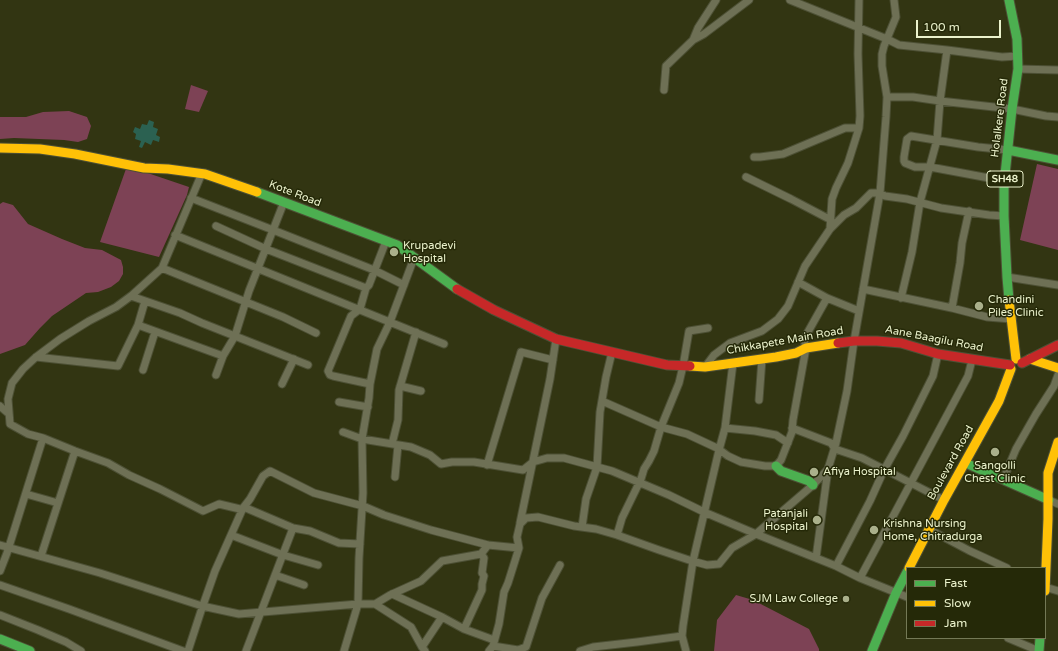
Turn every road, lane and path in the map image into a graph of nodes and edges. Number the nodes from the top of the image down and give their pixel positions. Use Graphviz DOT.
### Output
graph roads {
  1 [pos="716,0"];
  2 [pos="748,0"];
  3 [pos="790,0"];
  4 [pos="859,0"];
  5 [pos="894,0"];
  6 [pos="1009,0"];
  7 [pos="858,27"];
  8 [pos="887,39"];
  9 [pos="693,40"];
  10 [pos="948,50"];
  11 [pos="1018,56"];
  12 [pos="1018,69"];
  13 [pos="1058,70"];
  14 [pos="664,90"];
  15 [pos="887,96"];
  16 [pos="940,101"];
  17 [pos="1012,109"];
  18 [pos="1058,117"];
  19 [pos="859,128"];
  20 [pos="937,140"];
  21 [pos="0,148"];
  22 [pos="1008,150"];
  23 [pos="754,156"];
  24 [pos="1058,160"];
  25 [pos="930,167"];
  26 [pos="202,173"];
  27 [pos="746,177"];
  28 [pos="1004,181"];
  29 [pos="880,193"];
  30 [pos="192,198"];
  31 [pos="284,202"];
  32 [pos="920,202"];
  33 [pos="968,212"];
  34 [pos="1004,216"];
  35 [pos="831,220"];
  36 [pos="216,226"];
  37 [pos="830,229"];
  38 [pos="273,230"];
  39 [pos="175,234"];
  40 [pos="386,241"];
  41 [pos="266,249"];
  42 [pos="414,258"];
  43 [pos="162,268"];
  44 [pos="258,269"];
  45 [pos="374,270"];
  46 [pos="1007,277"];
  47 [pos="798,282"];
  48 [pos="404,285"];
  49 [pos="1058,285"];
  50 [pos="366,288"];
  51 [pos="863,289"];
  52 [pos="131,296"];
  53 [pos="826,298"];
  54 [pos="901,298"];
  55 [pos="145,301"];
  56 [pos="246,302"];
  57 [pos="952,308"];
  58 [pos="360,310"];
  59 [pos="859,311"];
  60 [pos="1012,319"];
  61 [pos="390,322"];
  62 [pos="138,325"];
  63 [pos="708,328"];
  64 [pos="155,332"];
  65 [pos="416,332"];
  66 [pos="316,333"];
  67 [pos="235,336"];
  68 [pos="556,339"];
  69 [pos="854,341"];
  70 [pos="444,344"];
  71 [pos="1058,345"];
  72 [pos="806,348"];
  73 [pos="612,352"];
  74 [pos="938,354"];
  75 [pos="223,356"];
  76 [pos="36,357"];
  77 [pos="294,359"];
  78 [pos="762,359"];
  79 [pos="553,360"];
  80 [pos="972,360"];
  81 [pos="733,363"];
  82 [pos="1018,364"];
  83 [pos="308,365"];
  84 [pos="683,366"];
  85 [pos="705,367"];
  86 [pos="1058,368"];
  87 [pos="143,370"];
  88 [pos="216,375"];
  89 [pos="1058,375"];
  90 [pos="282,384"];
  91 [pos="370,384"];
  92 [pos="400,386"];
  93 [pos="421,391"];
  94 [pos="759,400"];
  95 [pos="602,401"];
  96 [pos="339,402"];
  97 [pos="0,406"];
  98 [pos="368,407"];
  99 [pos="9,414"];
  100 [pos="662,427"];
  101 [pos="725,428"];
  102 [pos="792,428"];
  103 [pos="343,432"];
  104 [pos="44,438"];
  105 [pos="362,439"];
  106 [pos="1058,442"];
  107 [pos="788,443"];
  108 [pos="395,445"];
  109 [pos="835,449"];
  110 [pos="719,450"];
  111 [pos="75,451"];
  112 [pos="533,462"];
  113 [pos="487,465"];
  114 [pos="970,465"];
  115 [pos="776,466"];
  116 [pos="598,467"];
  117 [pos="828,469"];
  118 [pos="884,470"];
  119 [pos="395,477"];
  120 [pos="1003,480"];
  121 [pos="639,483"];
  122 [pos="912,483"];
  123 [pos="813,485"];
  124 [pos="26,494"];
  125 [pos="944,500"];
  126 [pos="1049,500"];
  127 [pos="58,503"];
  128 [pos="1058,504"];
  129 [pos="363,506"];
  130 [pos="243,508"];
  131 [pos="704,512"];
  132 [pos="520,524"];
  133 [pos="582,527"];
  134 [pos="293,528"];
  135 [pos="934,532"];
  136 [pos="617,534"];
  137 [pos="756,534"];
  138 [pos="231,535"];
  139 [pos="360,544"];
  140 [pos="0,545"];
  141 [pos="488,545"];
  142 [pos="9,547"];
  143 [pos="519,548"];
  144 [pos="283,554"];
  145 [pos="481,554"];
  146 [pos="41,556"];
  147 [pos="816,558"];
  148 [pos="693,561"];
  149 [pos="318,565"];
  150 [pos="560,565"];
  151 [pos="836,566"];
  152 [pos="910,567"];
  153 [pos="916,567"];
  154 [pos="1003,567"];
  155 [pos="1046,567"];
  156 [pos="0,571"];
  157 [pos="275,575"];
  158 [pos="906,577"];
  159 [pos="860,578"];
  160 [pos="0,585"];
  161 [pos="304,585"];
  162 [pos="1046,587"];
  163 [pos="1058,591"];
  164 [pos="392,594"];
  165 [pos="902,595"];
  166 [pos="358,604"];
  167 [pos="375,604"];
  168 [pos="202,606"];
  169 [pos="260,613"];
  170 [pos="0,615"];
  171 [pos="442,617"];
  172 [pos="464,629"];
  173 [pos="682,636"];
  174 [pos="0,639"];
  175 [pos="1010,639"];
  176 [pos="1040,639"];
  177 [pos="492,646"];
  178 [pos="424,649"];
  179 [pos="30,651"];
  180 [pos="81,651"];
  181 [pos="183,651"];
  182 [pos="188,651"];
  183 [pos="246,651"];
  184 [pos="344,651"];
  185 [pos="580,651"];
  186 [pos="686,651"];
  187 [pos="872,651"];
  188 [pos="879,651"];
  189 [pos="1039,651"];
  1 -- 9 [label="street"];
  2 -- 9 [label="street"];
  3 -- 7 [label="street"];
  4 -- 7 [label="street"];
  5 -- 8 [label="street"];
  6 -- 11 [label="main road, Holalkere Road / SH48"];
  7 -- 8 [label="street"];
  7 -- 19 [label="street"];
  8 -- 10 [label="street"];
  8 -- 15 [label="street"];
  9 -- 14 [label="street"];
  10 -- 11 [label="street"];
  10 -- 16 [label="street"];
  11 -- 12 [label="main road, Holalkere Road / SH48"];
  12 -- 13 [label="street"];
  12 -- 17 [label="main road, Holalkere Road / SH48"];
  15 -- 16 [label="street"];
  15 -- 29 [label="street"];
  16 -- 17 [label="street"];
  16 -- 20 [label="street"];
  17 -- 18 [label="street"];
  17 -- 22 [label="main road, Holalkere Road / SH48"];
  19 -- 23 [label="street"];
  19 -- 35 [label="street"];
  20 -- 22 [label="street"];
  20 -- 25 [label="street"];
  20 -- 25 [label="street"];
  21 -- 26 [label="main road, Kote Road"];
  22 -- 24 [label="main road"];
  22 -- 28 [label="main road, Holalkere Road / SH48"];
  25 -- 28 [label="street"];
  25 -- 32 [label="street"];
  26 -- 30 [label="street"];
  26 -- 31 [label="main road, Kote Road"];
  27 -- 35 [label="street"];
  28 -- 34 [label="main road, Holalkere Road / SH48"];
  29 -- 32 [label="street"];
  29 -- 37 [label="street"];
  29 -- 51 [label="street"];
  30 -- 38 [label="street"];
  30 -- 39 [label="street"];
  31 -- 38 [label="street"];
  31 -- 40 [label="main road, Kote Road"];
  32 -- 33 [label="street"];
  32 -- 54 [label="street"];
  33 -- 34 [label="street"];
  33 -- 57 [label="street"];
  34 -- 46 [label="main road, Holalkere Road / SH48"];
  35 -- 37 [label="street"];
  36 -- 41 [label="street"];
  37 -- 47 [label="street"];
  38 -- 41 [label="street"];
  38 -- 45 [label="street"];
  39 -- 43 [label="street"];
  39 -- 44 [label="street"];
  40 -- 42 [label="main road, Kote Road"];
  40 -- 45 [label="street"];
  41 -- 44 [label="street"];
  41 -- 50 [label="street"];
  42 -- 48 [label="street"];
  42 -- 68 [label="main road, Kote Road"];
  43 -- 52 [label="street"];
  43 -- 56 [label="street"];
  44 -- 56 [label="street"];
  44 -- 58 [label="street"];
  45 -- 48 [label="street"];
  45 -- 50 [label="street"];
  46 -- 49 [label="street"];
  46 -- 60 [label="main road, Holalkere Road / SH48"];
  47 -- 53 [label="street"];
  47 -- 85 [label="street"];
  48 -- 61 [label="street"];
  50 -- 58 [label="street"];
  51 -- 54 [label="street"];
  51 -- 59 [label="street"];
  52 -- 55 [label="street"];
  52 -- 76 [label="street"];
  53 -- 59 [label="street"];
  53 -- 72 [label="street"];
  54 -- 57 [label="street"];
  55 -- 62 [label="street"];
  55 -- 67 [label="street"];
  56 -- 66 [label="street"];
  56 -- 67 [label="street"];
  57 -- 60 [label="street"];
  58 -- 61 [label="street"];
  58 -- 91 [label="street"];
  59 -- 69 [label="street"];
  60 -- 82 [label="main road, Holalkere Road / SH48"];
  61 -- 65 [label="street"];
  61 -- 91 [label="street"];
  62 -- 64 [label="street"];
  62 -- 76 [label="street"];
  63 -- 84 [label="street"];
  64 -- 75 [label="street"];
  64 -- 87 [label="street"];
  65 -- 70 [label="street"];
  65 -- 92 [label="street"];
  67 -- 75 [label="street"];
  67 -- 77 [label="street"];
  68 -- 73 [label="main road, Chikkapete Main Road"];
  68 -- 79 [label="street"];
  69 -- 72 [label="main road, Chikkapete Main Road"];
  69 -- 74 [label="main road, Aane Baagilu Road"];
  69 -- 109 [label="street"];
  71 -- 82 [label="main road"];
  72 -- 78 [label="main road, Chikkapete Main Road"];
  72 -- 102 [label="street"];
  73 -- 84 [label="main road, Chikkapete Main Road"];
  73 -- 95 [label="street"];
  74 -- 80 [label="main road, Aane Baagilu Road"];
  74 -- 118 [label="street"];
  75 -- 88 [label="street"];
  76 -- 99 [label="street"];
  77 -- 83 [label="street"];
  77 -- 90 [label="street"];
  78 -- 81 [label="main road, Chikkapete Main Road"];
  78 -- 94 [label="street"];
  79 -- 112 [label="street"];
  79 -- 113 [label="street"];
  80 -- 82 [label="main road, Aane Baagilu Road"];
  80 -- 122 [label="street"];
  81 -- 85 [label="main road, Chikkapete Main Road"];
  81 -- 101 [label="street"];
  82 -- 86 [label="main road, Aane Baagilu Road"];
  82 -- 114 [label="main road, Boulevard Road / SH48"];
  82 -- 125 [label="main road, Boulevard Road / SH48"];
  84 -- 85 [label="main road, Chikkapete Main Road"];
  84 -- 100 [label="street"];
  89 -- 120 [label="street"];
  91 -- 98 [label="street"];
  92 -- 93 [label="street"];
  92 -- 108 [label="street"];
  95 -- 100 [label="street"];
  95 -- 116 [label="street"];
  96 -- 98 [label="street"];
  97 -- 99 [label="street"];
  98 -- 105 [label="street"];
  99 -- 104 [label="street"];
  100 -- 110 [label="street"];
  100 -- 121 [label="street"];
  101 -- 107 [label="street"];
  101 -- 110 [label="street"];
  102 -- 107 [label="street"];
  102 -- 109 [label="street"];
  103 -- 105 [label="street"];
  104 -- 111 [label="street"];
  104 -- 124 [label="street"];
  105 -- 108 [label="street"];
  105 -- 129 [label="street"];
  106 -- 126 [label="main road"];
  107 -- 115 [label="street"];
  108 -- 113 [label="street"];
  108 -- 119 [label="street"];
  109 -- 117 [label="street"];
  109 -- 118 [label="street"];
  110 -- 115 [label="street"];
  110 -- 131 [label="street"];
  111 -- 127 [label="street"];
  111 -- 130 [label="street"];
  112 -- 113 [label="street"];
  112 -- 116 [label="street"];
  112 -- 132 [label="street"];
  114 -- 120 [label="main road"];
  114 -- 135 [label="main road, Boulevard Road / SH48"];
  115 -- 123 [label="main road"];
  116 -- 121 [label="street"];
  116 -- 133 [label="street"];
  117 -- 123 [label="street"];
  117 -- 147 [label="street"];
  118 -- 122 [label="street"];
  118 -- 151 [label="street"];
  120 -- 126 [label="main road"];
  121 -- 131 [label="street"];
  121 -- 136 [label="street"];
  122 -- 125 [label="street"];
  122 -- 159 [label="street"];
  123 -- 137 [label="street"];
  124 -- 127 [label="street"];
  124 -- 142 [label="street"];
  125 -- 152 [label="main road, Boulevard Road / SH48"];
  126 -- 128 [label="street"];
  126 -- 155 [label="main road"];
  127 -- 146 [label="street"];
  129 -- 130 [label="street"];
  129 -- 139 [label="street"];
  129 -- 141 [label="street"];
  130 -- 134 [label="street"];
  130 -- 138 [label="street"];
  131 -- 137 [label="street"];
  131 -- 148 [label="street"];
  132 -- 133 [label="street"];
  132 -- 143 [label="street"];
  133 -- 136 [label="street"];
  134 -- 139 [label="street"];
  134 -- 144 [label="street"];
  135 -- 153 [label="main road, Boulevard Road / SH48"];
  135 -- 154 [label="street"];
  136 -- 148 [label="street"];
  137 -- 147 [label="street"];
  137 -- 148 [label="street"];
  138 -- 144 [label="street"];
  138 -- 168 [label="street"];
  139 -- 166 [label="street"];
  140 -- 142 [label="street"];
  141 -- 143 [label="street"];
  141 -- 145 [label="street"];
  142 -- 146 [label="street"];
  142 -- 156 [label="street"];
  143 -- 177 [label="street"];
  144 -- 149 [label="street"];
  144 -- 157 [label="street"];
  145 -- 164 [label="street"];
  145 -- 172 [label="street"];
  146 -- 168 [label="street"];
  147 -- 151 [label="street"];
  148 -- 173 [label="street"];
  150 -- 177 [label="street"];
  151 -- 159 [label="street"];
  157 -- 161 [label="street"];
  157 -- 169 [label="street"];
  158 -- 165 [label="main road"];
  159 -- 165 [label="street"];
  160 -- 181 [label="street"];
  162 -- 163 [label="street"];
  164 -- 167 [label="street"];
  164 -- 171 [label="street"];
  165 -- 187 [label="main road"];
  165 -- 188 [label="main road"];
  166 -- 167 [label="street"];
  166 -- 169 [label="street"];
  166 -- 184 [label="street"];
  167 -- 178 [label="street"];
  168 -- 169 [label="street"];
  168 -- 182 [label="street"];
  169 -- 183 [label="street"];
  170 -- 180 [label="street"];
  171 -- 172 [label="street"];
  171 -- 178 [label="street"];
  172 -- 177 [label="street"];
  173 -- 185 [label="street"];
  173 -- 186 [label="street"];
  174 -- 179 [label="main road"];
  175 -- 189 [label="street"];
  176 -- 189 [label="main road"];
}
